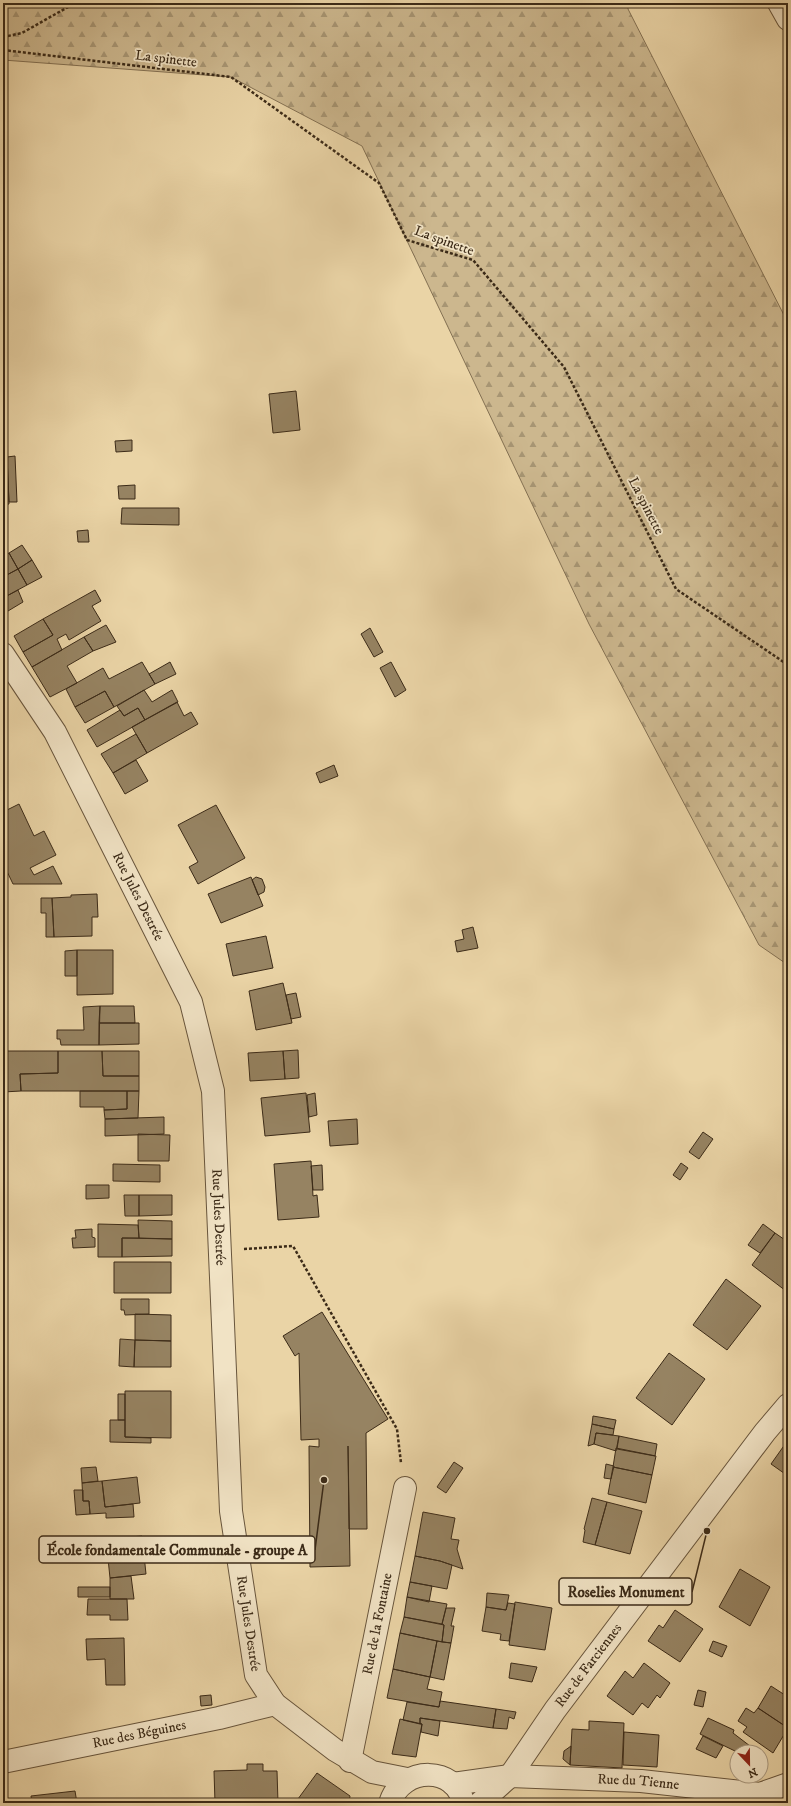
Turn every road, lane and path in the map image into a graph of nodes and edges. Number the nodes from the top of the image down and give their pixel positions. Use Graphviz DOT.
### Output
graph roads {
  1 [pos="76,3"];
  2 [pos="779,3"];
  3 [pos="788,19"];
  4 [pos="3,37"];
  5 [pos="3,50"];
  6 [pos="3,654"];
  7 [pos="788,665"];
  8 [pos="220,1250"];
  9 [pos="788,1405"];
  10 [pos="405,1488"];
  11 [pos="276,1704"];
  12 [pos="350,1761"];
  13 [pos="3,1762"];
  14 [pos="372,1772"];
  15 [pos="510,1776"];
  16 [pos="407,1779"];
  17 [pos="788,1784"];
  18 [pos="458,1794"];
  19 [pos="385,1803"];
  20 [pos="390,1803"];
  21 [pos="480,1803"];
  1 -- 4 [label="path"];
  2 -- 3 [label="street"];
  5 -- 7 [label="path, La spinette"];
  6 -- 8 [label="street, Rue Jules Destrée"];
  8 -- 10 [label="path"];
  8 -- 11 [label="street, Rue Jules Destrée"];
  9 -- 15 [label="street, Rue de Farciennes"];
  10 -- 12 [label="street, Rue de la Fontaine"];
  11 -- 12 [label="street, Rue Jules Destrée"];
  11 -- 13 [label="street, Rue des Béguines"];
  12 -- 14 [label="street, Rue Jules Destrée"];
  14 -- 16 [label="street, Rue Jules Destrée"];
  14 -- 19 [label="street"];
  15 -- 17 [label="street, Rue du Tienne"];
  15 -- 18 [label="street, Rue du Tienne"];
  15 -- 21 [label="street, Rue de Farciennes"];
  16 -- 18 [label="street"];
  16 -- 20 [label="street"];
}
